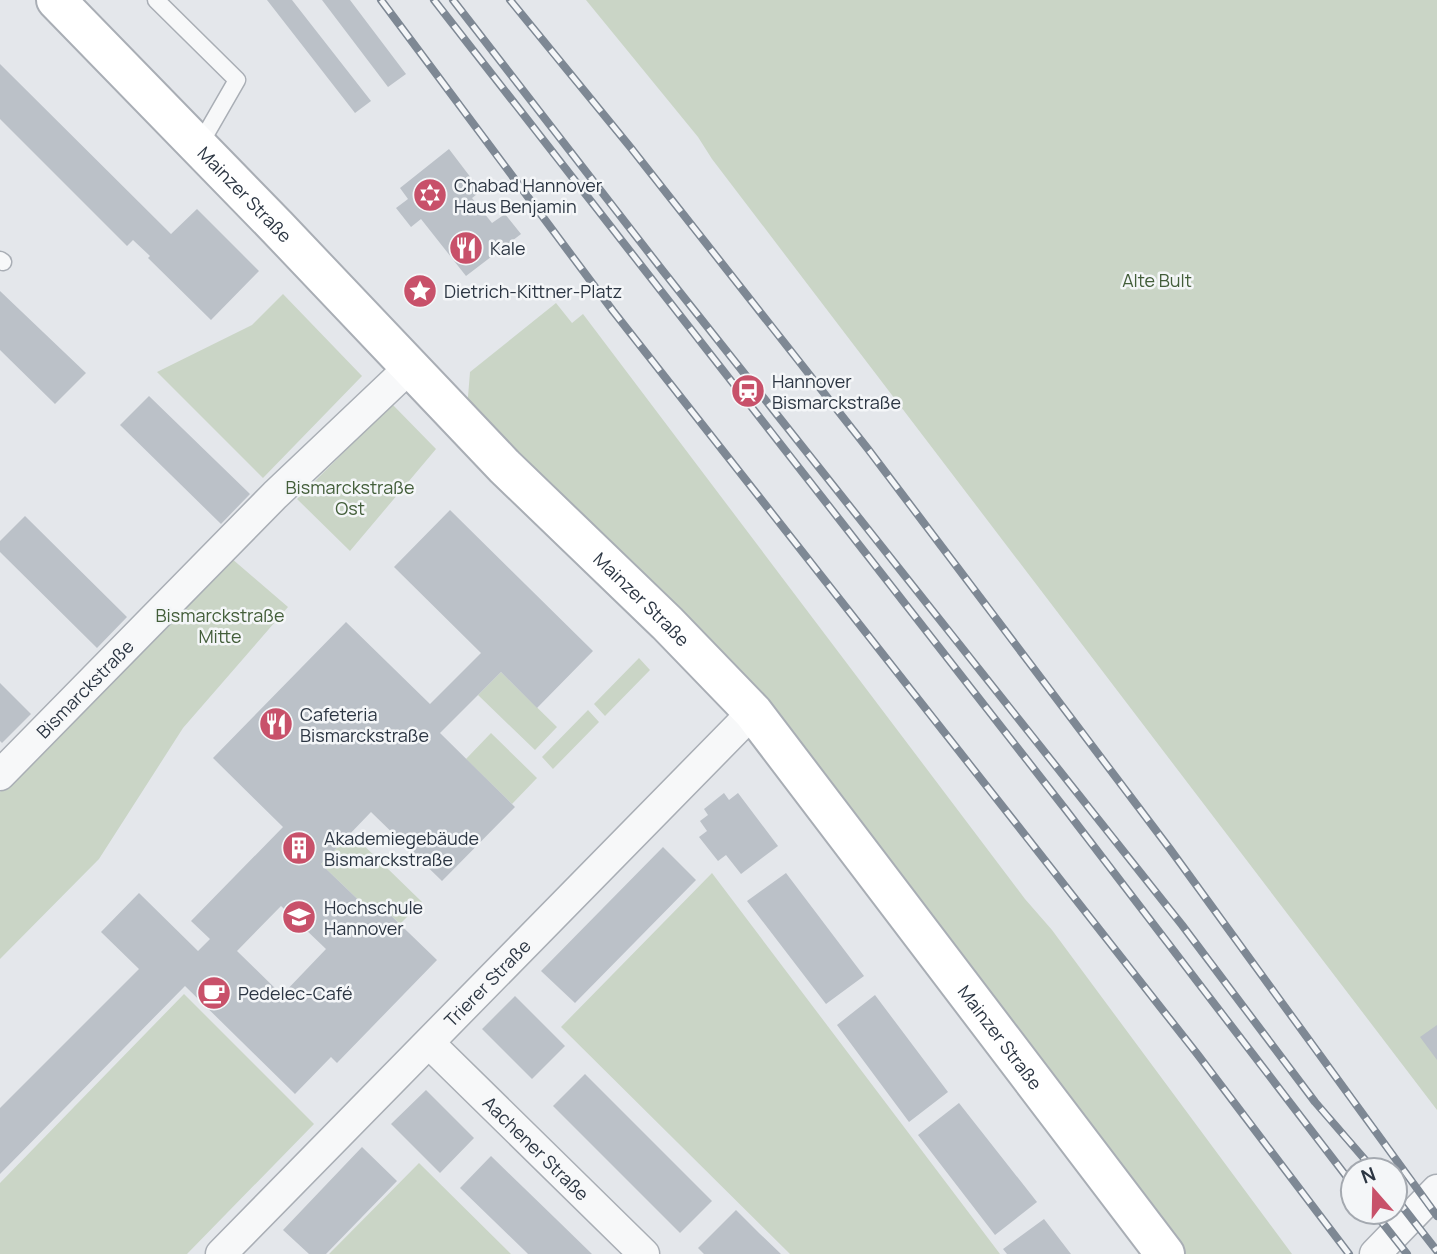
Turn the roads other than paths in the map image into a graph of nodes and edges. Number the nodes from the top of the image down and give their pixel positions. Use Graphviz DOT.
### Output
graph roads {
  1 [pos="56,0"];
  2 [pos="156,0"];
  3 [pos="199,146"];
  4 [pos="409,368"];
  5 [pos="753,712"];
  6 [pos="0,775"];
  7 [pos="429,1043"];
  8 [pos="1437,1190"];
  9 [pos="220,1254"];
  10 [pos="644,1254"];
  11 [pos="1165,1254"];
  12 [pos="1375,1254"];
  1 -- 3 [label="street, Mainzer Straße"];
  2 -- 3 [label="lane"];
  3 -- 4 [label="street, Mainzer Straße"];
  4 -- 5 [label="street, Mainzer Straße"];
  4 -- 6 [label="street, Bismarckstraße"];
  5 -- 7 [label="street, Trierer Straße"];
  5 -- 11 [label="street, Mainzer Straße"];
  7 -- 9 [label="street, Trierer Straße"];
  7 -- 10 [label="street, Aachener Straße"];
  8 -- 12 [label="street"];
}
